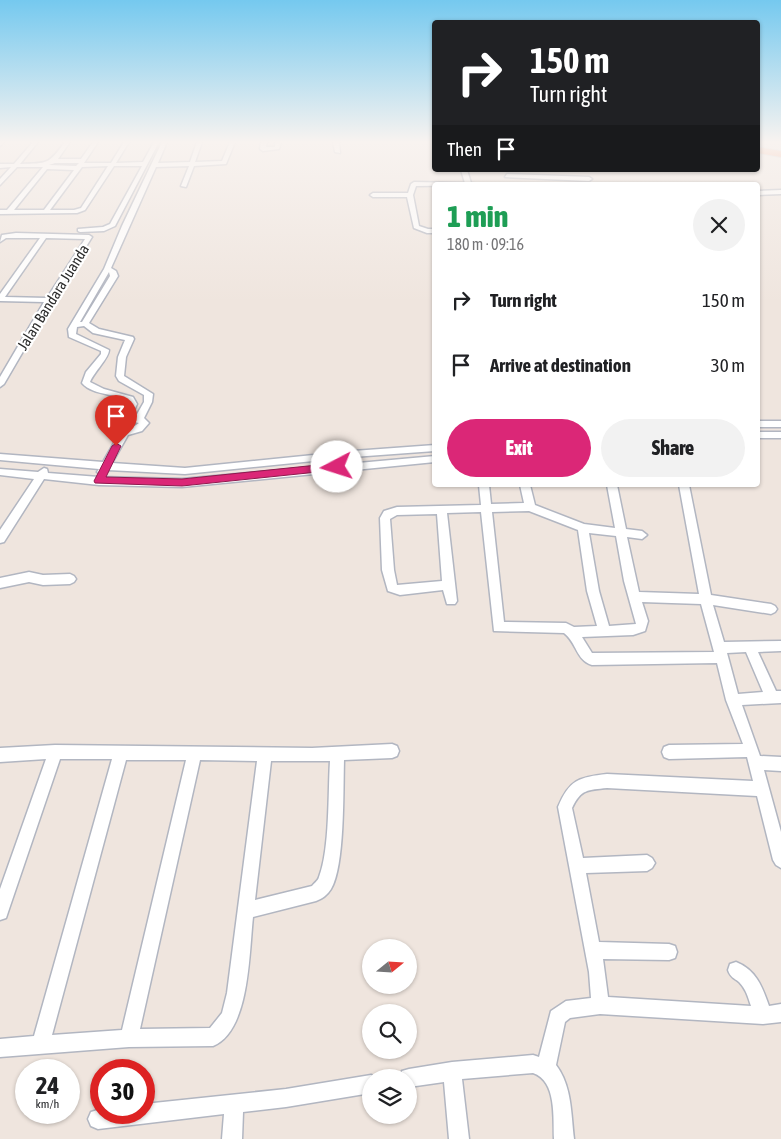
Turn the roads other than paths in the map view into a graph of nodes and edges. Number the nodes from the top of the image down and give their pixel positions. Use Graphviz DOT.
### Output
graph roads {
  1 [pos="22,195"];
  2 [pos="58,195"];
  3 [pos="93,195"];
  4 [pos="129,195"];
  5 [pos="140,195"];
  6 [pos="379,195"];
  7 [pos="410,196"];
  8 [pos="0,212"];
  9 [pos="9,212"];
  10 [pos="46,212"];
  11 [pos="432,231"];
  12 [pos="0,232"];
  13 [pos="45,235"];
  14 [pos="0,240"];
  15 [pos="107,268"];
  16 [pos="0,299"];
  17 [pos="49,300"];
  18 [pos="85,324"];
  19 [pos="73,325"];
  20 [pos="115,349"];
  21 [pos="0,384"];
  22 [pos="126,418"];
  23 [pos="140,419"];
  24 [pos="760,424"];
  25 [pos="781,424"];
  26 [pos="125,432"];
  27 [pos="760,435"];
  28 [pos="781,435"];
  29 [pos="432,448"];
  30 [pos="0,457"];
  31 [pos="432,459"];
  32 [pos="50,460"];
  33 [pos="107,463"];
  34 [pos="0,472"];
  35 [pos="41,475"];
  36 [pos="99,481"];
  37 [pos="484,487"];
  38 [pos="525,487"];
  39 [pos="612,487"];
  40 [pos="685,487"];
  41 [pos="530,507"];
  42 [pos="488,508"];
  43 [pos="442,510"];
  44 [pos="583,528"];
  45 [pos="620,533"];
  46 [pos="642,534"];
  47 [pos="0,539"];
  48 [pos="70,578"];
  49 [pos="1,584"];
  50 [pos="448,585"];
  51 [pos="635,597"];
  52 [pos="451,601"];
  53 [pos="718,601"];
  54 [pos="771,609"];
  55 [pos="604,630"];
  56 [pos="574,632"];
  57 [pos="781,646"];
  58 [pos="732,650"];
  59 [pos="776,697"];
  60 [pos="743,699"];
  61 [pos="392,751"];
  62 [pos="55,752"];
  63 [pos="121,752"];
  64 [pos="668,752"];
  65 [pos="194,754"];
  66 [pos="265,754"];
  67 [pos="336,754"];
  68 [pos="0,755"];
  69 [pos="754,756"];
  70 [pos="781,764"];
  71 [pos="762,789"];
  72 [pos="775,819"];
  73 [pos="781,860"];
  74 [pos="647,863"];
  75 [pos="577,866"];
  76 [pos="246,911"];
  77 [pos="0,912"];
  78 [pos="592,950"];
  79 [pos="669,952"];
  80 [pos="736,970"];
  81 [pos="600,1005"];
  82 [pos="772,1014"];
  83 [pos="129,1038"];
  84 [pos="41,1044"];
  85 [pos="0,1048"];
  86 [pos="546,1068"];
  87 [pos="452,1071"];
  88 [pos="417,1077"];
  89 [pos="362,1085"];
  90 [pos="234,1104"];
  91 [pos="155,1113"];
  92 [pos="232,1139"];
  93 [pos="459,1139"];
  94 [pos="564,1139"];
  1 -- 9 [label="street"];
  2 -- 10 [label="street"];
  3 -- 10 [label="street"];
  4 -- 12 [label="street"];
  5 -- 15 [label="street"];
  6 -- 7 [label="street"];
  7 -- 11 [label="street"];
  8 -- 9 [label="street"];
  9 -- 10 [label="street"];
  13 -- 14 [label="street, Jalan Bandara Juanda"];
  13 -- 16 [label="street"];
  13 -- 17 [label="street, Jalan Bandara Juanda"];
  15 -- 18 [label="street"];
  15 -- 19 [label="street"];
  16 -- 17 [label="street"];
  17 -- 21 [label="street, Jalan Bandara Juanda"];
  18 -- 19 [label="street"];
  18 -- 20 [label="street"];
  19 -- 20 [label="street"];
  20 -- 22 [label="street"];
  20 -- 23 [label="street"];
  22 -- 23 [label="street"];
  22 -- 26 [label="street"];
  23 -- 26 [label="street"];
  24 -- 25 [label="street"];
  26 -- 33 [label="street"];
  27 -- 28 [label="street"];
  29 -- 33 [label="street"];
  30 -- 32 [label="street"];
  31 -- 36 [label="street"];
  32 -- 33 [label="street"];
  32 -- 35 [label="street"];
  33 -- 36 [label="street"];
  34 -- 35 [label="street"];
  35 -- 36 [label="street"];
  35 -- 47 [label="street"];
  37 -- 42 [label="street"];
  38 -- 41 [label="street"];
  39 -- 45 [label="street"];
  40 -- 53 [label="street"];
  41 -- 42 [label="street"];
  41 -- 44 [label="street"];
  42 -- 43 [label="street"];
  42 -- 56 [label="street"];
  43 -- 50 [label="street"];
  43 -- 50 [label="street"];
  44 -- 45 [label="street"];
  44 -- 55 [label="street"];
  45 -- 46 [label="street"];
  45 -- 51 [label="street"];
  48 -- 49 [label="street"];
  50 -- 52 [label="street"];
  51 -- 53 [label="street"];
  51 -- 55 [label="street"];
  53 -- 54 [label="street"];
  53 -- 58 [label="street"];
  55 -- 56 [label="street"];
  56 -- 58 [label="street"];
  57 -- 58 [label="street"];
  58 -- 59 [label="street"];
  58 -- 60 [label="street"];
  59 -- 60 [label="street"];
  60 -- 69 [label="street"];
  61 -- 67 [label="street"];
  62 -- 63 [label="street"];
  62 -- 68 [label="street"];
  62 -- 77 [label="street"];
  63 -- 65 [label="street"];
  63 -- 84 [label="street"];
  64 -- 69 [label="street"];
  65 -- 66 [label="street"];
  65 -- 83 [label="street"];
  66 -- 67 [label="street"];
  66 -- 76 [label="street"];
  67 -- 76 [label="street"];
  69 -- 70 [label="street"];
  69 -- 71 [label="street"];
  71 -- 72 [label="street"];
  71 -- 75 [label="street"];
  72 -- 73 [label="street"];
  74 -- 75 [label="street"];
  75 -- 78 [label="street"];
  76 -- 83 [label="street"];
  78 -- 79 [label="street"];
  78 -- 81 [label="street"];
  80 -- 82 [label="street"];
  81 -- 82 [label="street"];
  81 -- 86 [label="street"];
  83 -- 84 [label="street"];
  84 -- 85 [label="street"];
  86 -- 87 [label="street"];
  86 -- 94 [label="street"];
  87 -- 88 [label="street"];
  87 -- 93 [label="street"];
  89 -- 90 [label="street"];
  90 -- 91 [label="street"];
  90 -- 92 [label="street"];
}
